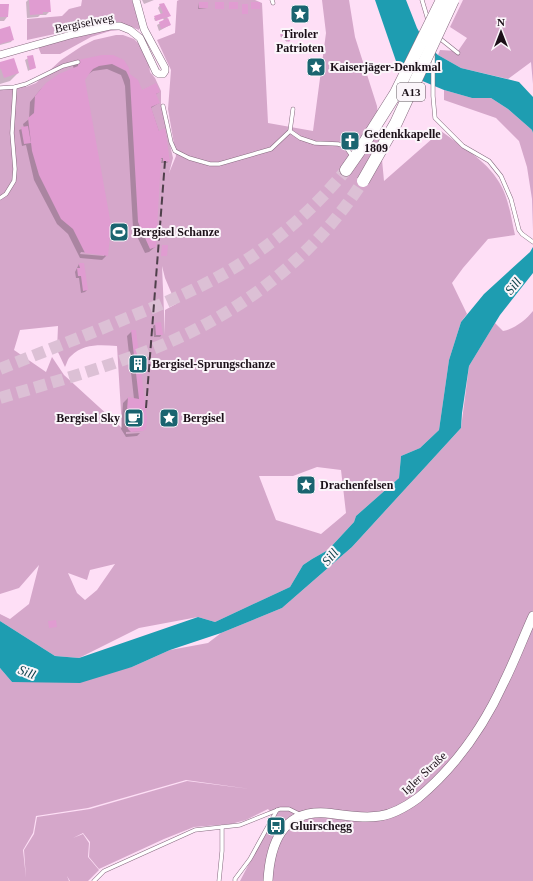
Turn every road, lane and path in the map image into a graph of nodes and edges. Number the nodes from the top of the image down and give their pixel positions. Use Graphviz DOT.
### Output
graph roads {
  1 [pos="136,0"];
  2 [pos="422,0"];
  3 [pos="442,0"];
  4 [pos="453,0"];
  5 [pos="432,34"];
  6 [pos="458,52"];
  7 [pos="0,55"];
  8 [pos="78,62"];
  9 [pos="14,87"];
  10 [pos="0,88"];
  11 [pos="163,106"];
  12 [pos="293,109"];
  13 [pos="290,131"];
  14 [pos="357,154"];
  15 [pos="346,170"];
  16 [pos="363,181"];
  17 [pos="0,198"];
  18 [pos="531,241"];
  19 [pos="533,616"];
  20 [pos="277,810"];
  21 [pos="303,815"];
  22 [pos="222,828"];
  23 [pos="94,881"];
  24 [pos="219,881"];
  25 [pos="235,881"];
  26 [pos="268,881"];
  1 -- 7 [label="street, Bergiselweg"];
  2 -- 6 [label="lane"];
  3 -- 14 [label="highway, A13, bridge"];
  4 -- 16 [label="highway, A13, bridge"];
  5 -- 18 [label="lane"];
  8 -- 9 [label="lane"];
  9 -- 10 [label="lane"];
  9 -- 17 [label="lane"];
  11 -- 13 [label="lane"];
  12 -- 13 [label="lane"];
  13 -- 14 [label="lane"];
  14 -- 15 [label="highway, A13"];
  19 -- 21 [label="main road, Igler Straße"];
  20 -- 21 [label="lane"];
  20 -- 22 [label="lane"];
  20 -- 25 [label="lane"];
  21 -- 26 [label="main road, Igler Straße"];
  22 -- 23 [label="lane"];
  22 -- 24 [label="lane"];
}
